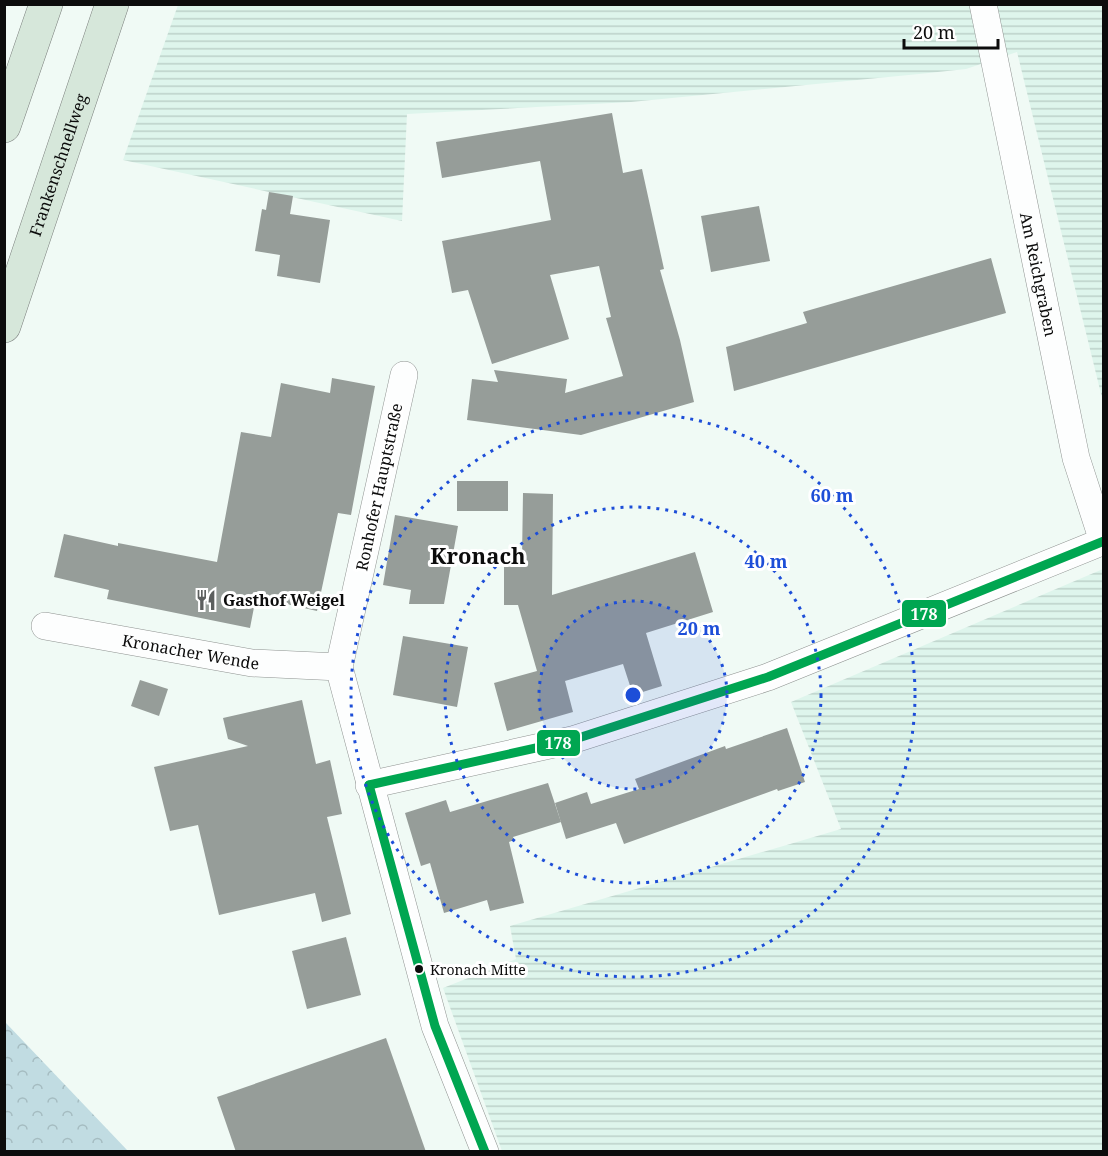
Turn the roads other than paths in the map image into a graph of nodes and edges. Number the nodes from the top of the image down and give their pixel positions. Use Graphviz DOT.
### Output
graph roads {
  1 [pos="46,4"];
  2 [pos="112,4"];
  3 [pos="983,4"];
  4 [pos="4,126"];
  5 [pos="4,326"];
  6 [pos="404,375"];
  7 [pos="1103,541"];
  8 [pos="45,626"];
  9 [pos="339,667"];
  10 [pos="369,785"];
  11 [pos="485,1152"];
  1 -- 4 [label="highway"];
  2 -- 5 [label="highway, Frankenschnellweg"];
  3 -- 7 [label="street, Am Reichgraben"];
  6 -- 9 [label="street, Ronhofer Hauptstraße"];
  7 -- 10 [label="street"];
  8 -- 9 [label="street, Kronacher Wende"];
  9 -- 10 [label="street, Ronhofer Hauptstraße"];
  10 -- 11 [label="street, Ronhofer Hauptstraße"];
}
